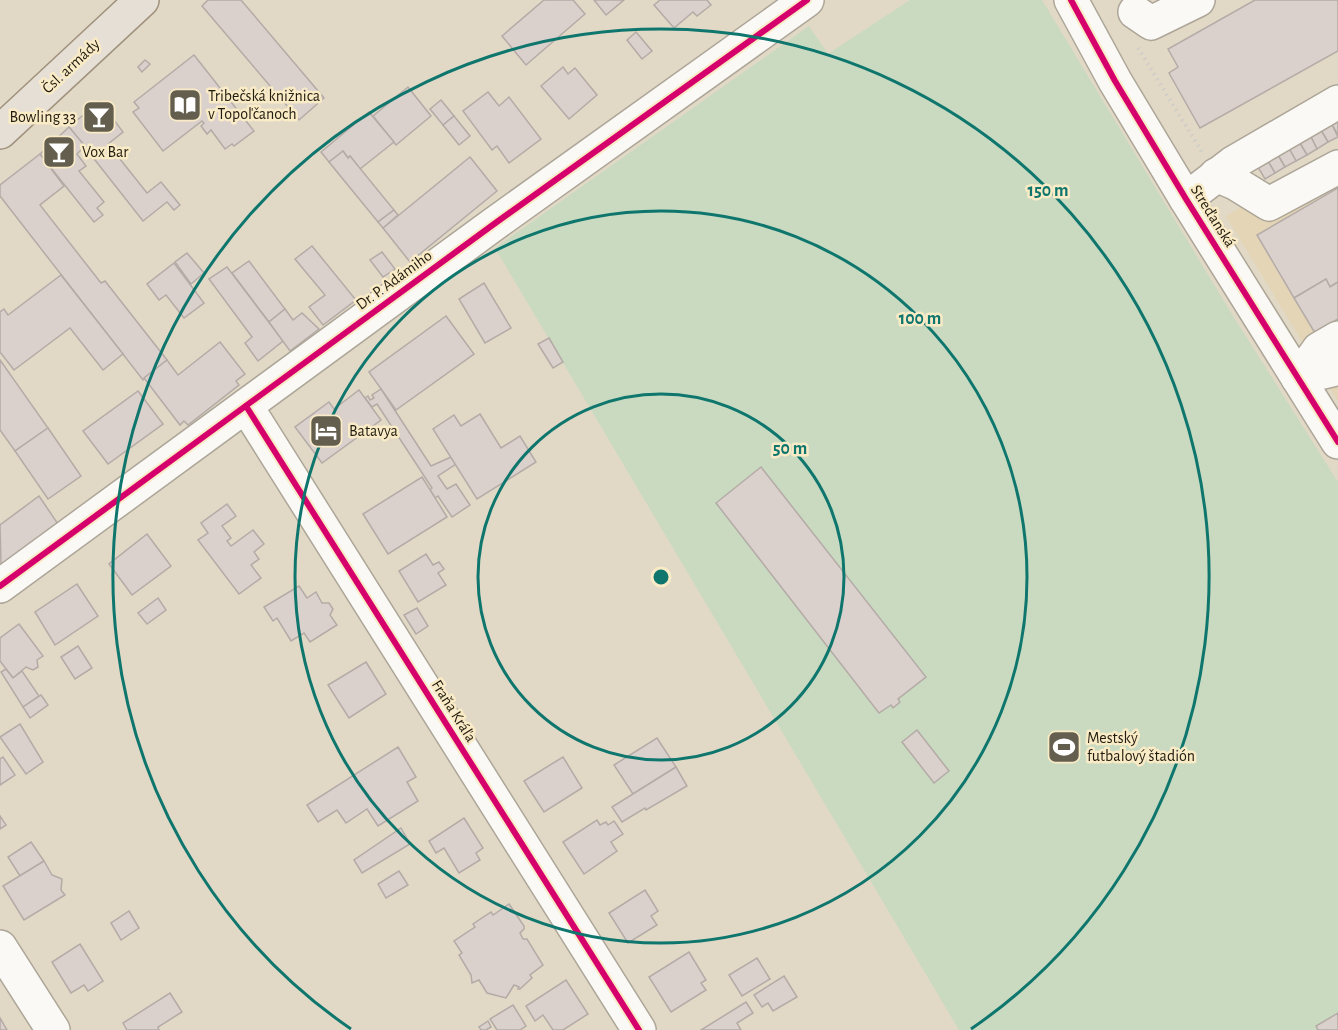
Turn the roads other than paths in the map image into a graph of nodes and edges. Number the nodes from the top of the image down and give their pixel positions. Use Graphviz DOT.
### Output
graph roads {
  1 [pos="142,0"];
  2 [pos="1071,0"];
  3 [pos="1198,0"];
  4 [pos="801,4"];
  5 [pos="1136,6"];
  6 [pos="1093,38"];
  7 [pos="1338,102"];
  8 [pos="0,132"];
  9 [pos="1338,167"];
  10 [pos="1212,168"];
  11 [pos="1186,199"];
  12 [pos="1338,338"];
  13 [pos="1338,352"];
  14 [pos="1338,367"];
  15 [pos="1298,378"];
  16 [pos="246,406"];
  17 [pos="1338,442"];
  18 [pos="0,585"];
  19 [pos="0,947"];
  20 [pos="52,1030"];
  21 [pos="639,1030"];
  1 -- 8 [label="main road, Čsl. armády"];
  2 -- 6 [label="street, Streďanská"];
  3 -- 5 [label="street"];
  4 -- 16 [label="street, Dr. P. Adámiho"];
  5 -- 6 [label="street"];
  6 -- 11 [label="street, Streďanská"];
  7 -- 10 [label="street"];
  9 -- 10 [label="street"];
  10 -- 11 [label="street"];
  11 -- 15 [label="street, Streďanská"];
  12 -- 15 [label="street"];
  13 -- 15 [label="street"];
  14 -- 15 [label="street"];
  15 -- 17 [label="street, Streďanská"];
  16 -- 18 [label="street, Dr. P. Adámiho"];
  16 -- 21 [label="street, Fraňa Kráľa"];
  19 -- 20 [label="street"];
}
